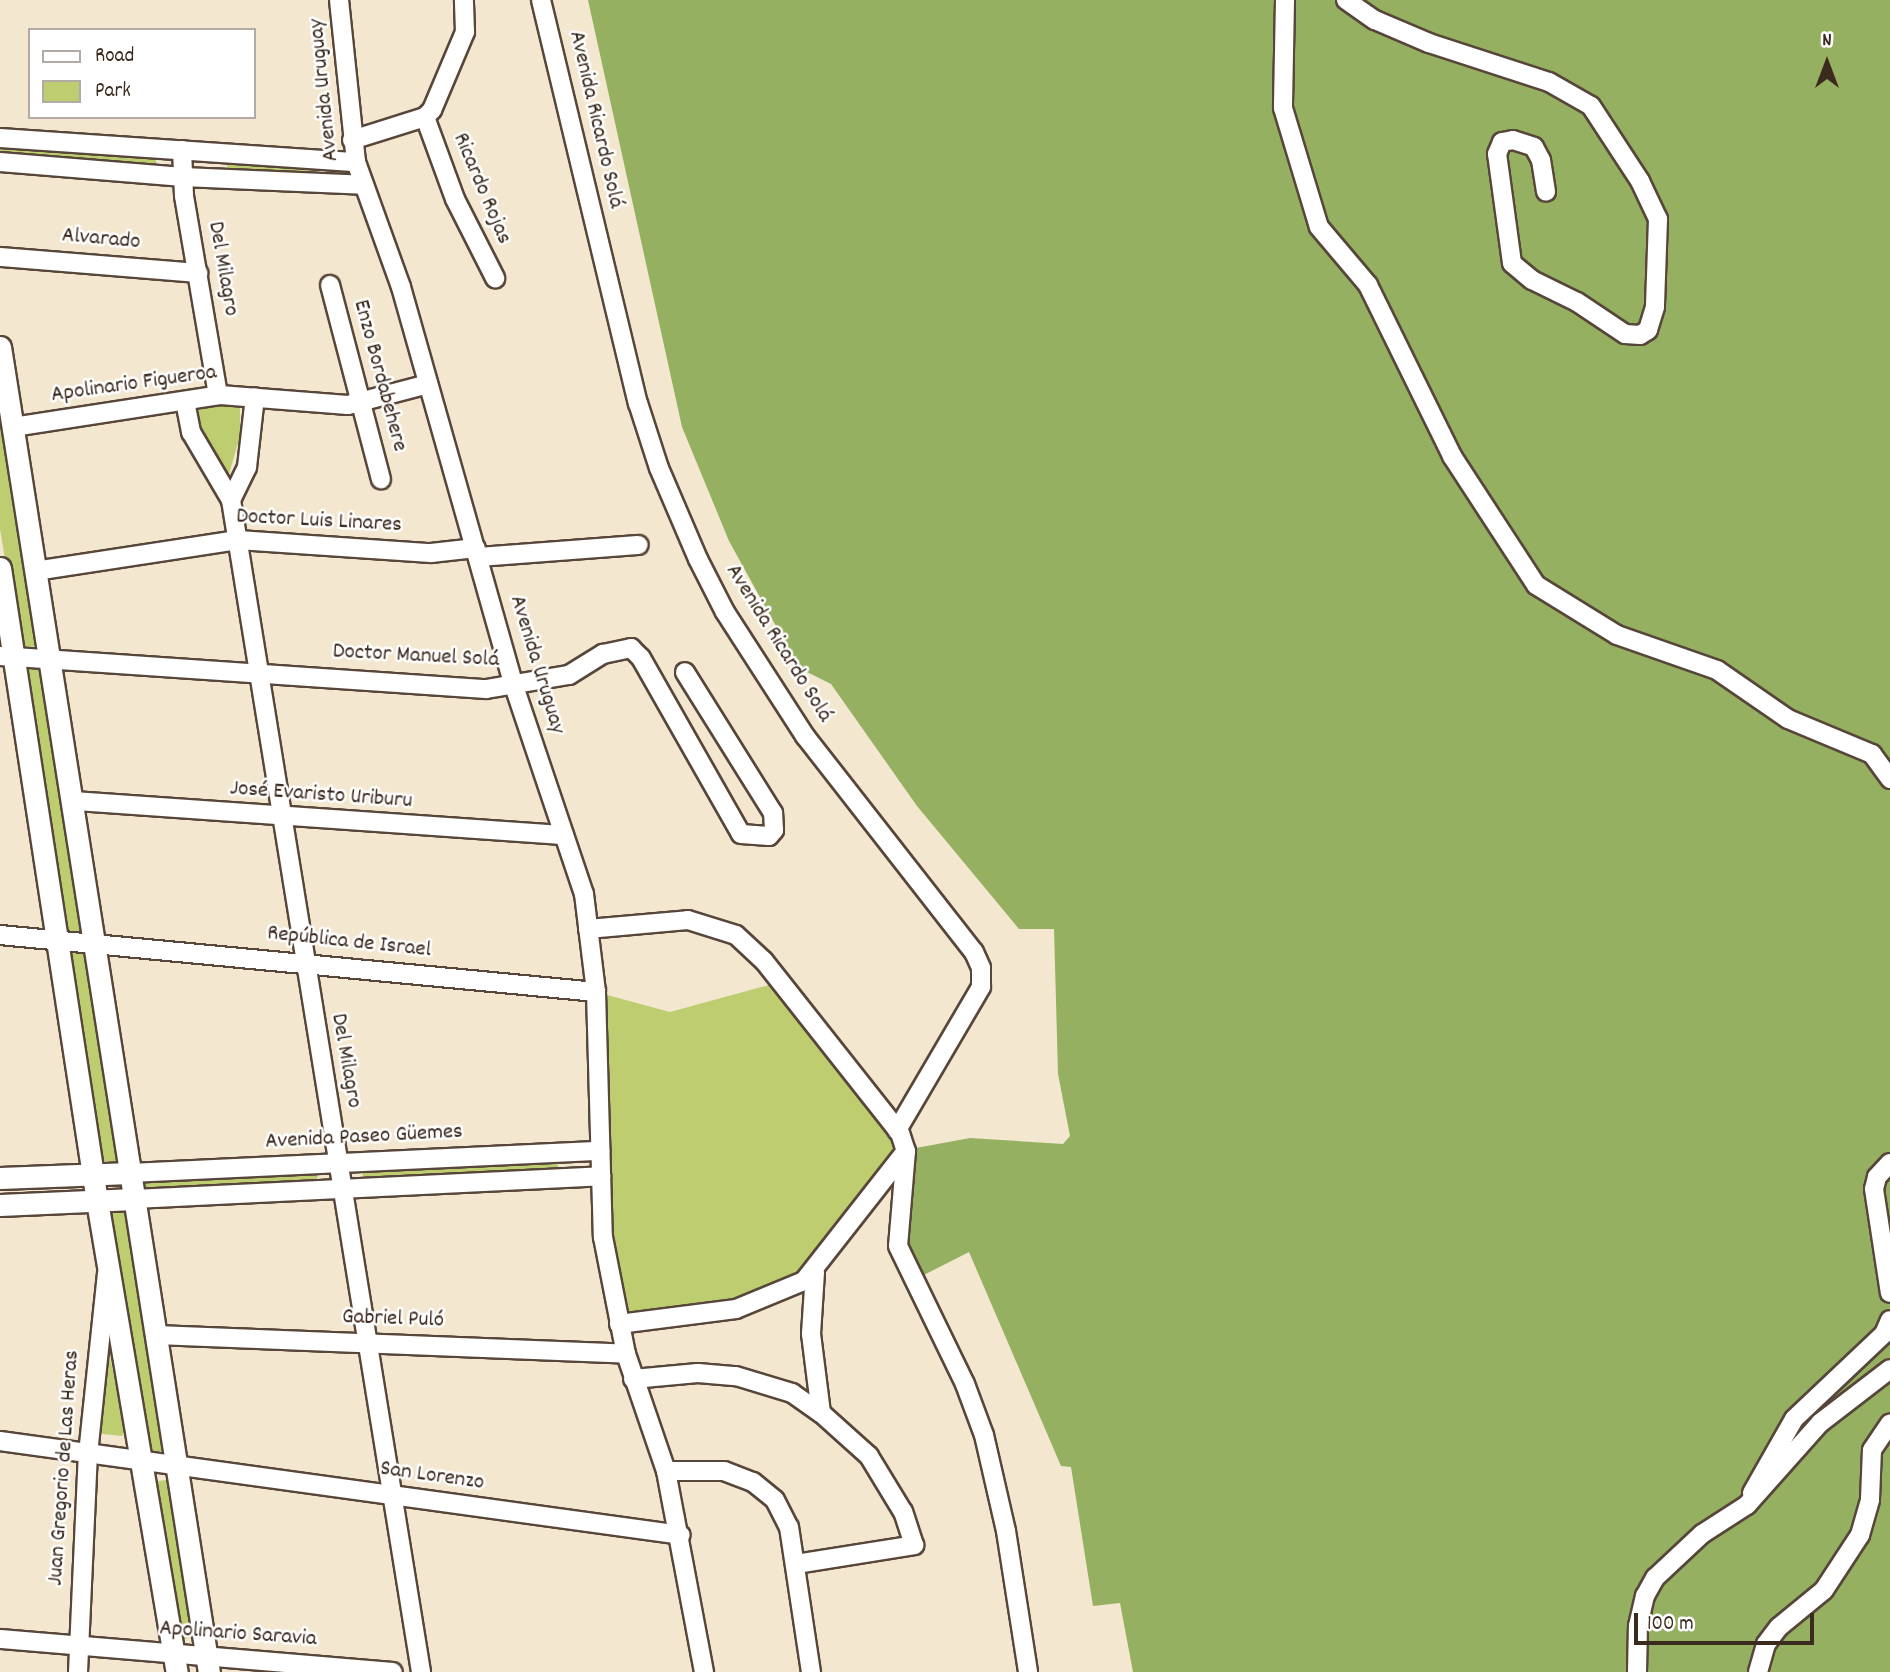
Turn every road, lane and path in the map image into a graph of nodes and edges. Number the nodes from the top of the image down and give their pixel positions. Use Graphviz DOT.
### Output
graph roads {
  1 [pos="339,0"];
  2 [pos="464,0"];
  3 [pos="541,0"];
  4 [pos="1285,0"];
  5 [pos="1346,0"];
  6 [pos="425,117"];
  7 [pos="0,138"];
  8 [pos="352,140"];
  9 [pos="182,150"];
  10 [pos="0,162"];
  11 [pos="356,162"];
  12 [pos="183,177"];
  13 [pos="363,185"];
  14 [pos="1546,192"];
  15 [pos="0,257"];
  16 [pos="198,273"];
  17 [pos="495,278"];
  18 [pos="330,285"];
  19 [pos="0,347"];
  20 [pos="428,384"];
  21 [pos="218,395"];
  22 [pos="255,397"];
  23 [pos="185,401"];
  24 [pos="363,403"];
  25 [pos="8,416"];
  26 [pos="381,479"];
  27 [pos="231,500"];
  28 [pos="238,540"];
  29 [pos="639,545"];
  30 [pos="477,552"];
  31 [pos="0,568"];
  32 [pos="35,571"];
  33 [pos="7,657"];
  34 [pos="49,657"];
  35 [pos="260,672"];
  36 [pos="685,672"];
  37 [pos="514,686"];
  38 [pos="1890,779"];
  39 [pos="75,801"];
  40 [pos="282,818"];
  41 [pos="564,835"];
  42 [pos="589,929"];
  43 [pos="0,935"];
  44 [pos="56,941"];
  45 [pos="97,943"];
  46 [pos="303,963"];
  47 [pos="596,992"];
  48 [pos="897,1130"];
  49 [pos="600,1151"];
  50 [pos="906,1152"];
  51 [pos="1890,1163"];
  52 [pos="339,1164"];
  53 [pos="130,1173"];
  54 [pos="93,1174"];
  55 [pos="601,1176"];
  56 [pos="0,1178"];
  57 [pos="344,1189"];
  58 [pos="134,1199"];
  59 [pos="97,1201"];
  60 [pos="0,1205"];
  61 [pos="108,1267"];
  62 [pos="815,1272"];
  63 [pos="1890,1293"];
  64 [pos="1890,1321"];
  65 [pos="619,1324"];
  66 [pos="159,1335"];
  67 [pos="368,1343"];
  68 [pos="626,1354"];
  69 [pos="1890,1369"];
  70 [pos="633,1379"];
  71 [pos="821,1413"];
  72 [pos="1890,1423"];
  73 [pos="0,1441"];
  74 [pos="88,1454"];
  75 [pos="142,1460"];
  76 [pos="177,1465"];
  77 [pos="666,1471"];
  78 [pos="391,1496"];
  79 [pos="1747,1505"];
  80 [pos="681,1535"];
  81 [pos="796,1564"];
  82 [pos="0,1639"];
  83 [pos="79,1646"];
  84 [pos="175,1664"];
  85 [pos="207,1664"];
  86 [pos="78,1672"];
  87 [pos="393,1672"];
  88 [pos="421,1672"];
  89 [pos="704,1672"];
  90 [pos="811,1672"];
  91 [pos="1028,1672"];
  92 [pos="1637,1672"];
  93 [pos="1758,1672"];
  1 -- 8 [label="street, Avenida Uruguay"];
  2 -- 6 [label="street"];
  3 -- 48 [label="street, Avenida Ricardo Solá"];
  4 -- 38 [label="street"];
  5 -- 14 [label="street"];
  6 -- 8 [label="street"];
  6 -- 17 [label="street, Ricardo Rojas"];
  7 -- 9 [label="street"];
  8 -- 11 [label="street, Avenida Uruguay"];
  9 -- 11 [label="street"];
  9 -- 12 [label="street, Del Milagro"];
  10 -- 12 [label="street"];
  11 -- 13 [label="street, Avenida Uruguay"];
  12 -- 13 [label="street"];
  12 -- 16 [label="street, Del Milagro"];
  13 -- 20 [label="street, Avenida Uruguay"];
  15 -- 16 [label="street, Alvarado"];
  16 -- 21 [label="street, Del Milagro"];
  18 -- 24 [label="street, Enzo Bordabehere"];
  19 -- 25 [label="main road"];
  20 -- 24 [label="street, Apolinario Figueroa"];
  20 -- 30 [label="street, Avenida Uruguay"];
  21 -- 22 [label="street, Apolinario Figueroa"];
  21 -- 23 [label="street, Apolinario Figueroa"];
  22 -- 24 [label="street, Apolinario Figueroa"];
  22 -- 27 [label="street"];
  23 -- 25 [label="street, Apolinario Figueroa"];
  23 -- 27 [label="street, Del Milagro"];
  24 -- 26 [label="street, Enzo Bordabehere"];
  25 -- 32 [label="main road"];
  27 -- 28 [label="street, Del Milagro"];
  28 -- 30 [label="street, Doctor Luis Linares"];
  28 -- 32 [label="street, Doctor Luis Linares"];
  28 -- 35 [label="street, Del Milagro"];
  29 -- 30 [label="street, Doctor Luis Linares"];
  30 -- 37 [label="street, Avenida Uruguay"];
  31 -- 33 [label="main road"];
  32 -- 34 [label="main road"];
  33 -- 34 [label="street, Doctor Manuel Solá"];
  33 -- 44 [label="main road"];
  34 -- 35 [label="street, Doctor Manuel Solá"];
  34 -- 39 [label="main road"];
  35 -- 37 [label="street, Doctor Manuel Solá"];
  35 -- 40 [label="street, Del Milagro"];
  36 -- 37 [label="street, Doctor Manuel Solá"];
  37 -- 41 [label="street, Avenida Uruguay"];
  39 -- 40 [label="street, José Evaristo Uriburu"];
  39 -- 45 [label="main road"];
  40 -- 41 [label="street, José Evaristo Uriburu"];
  40 -- 46 [label="street, Del Milagro"];
  41 -- 42 [label="street, Avenida Uruguay"];
  42 -- 47 [label="street, Avenida Uruguay"];
  42 -- 48 [label="street"];
  43 -- 44 [label="street, República de Israel"];
  44 -- 45 [label="street, República de Israel"];
  44 -- 54 [label="main road"];
  45 -- 46 [label="street, República de Israel"];
  45 -- 53 [label="main road"];
  46 -- 47 [label="street, República de Israel"];
  46 -- 52 [label="street, Del Milagro"];
  47 -- 49 [label="street, Avenida Uruguay"];
  48 -- 50 [label="street"];
  49 -- 52 [label="street, Avenida Paseo Güemes"];
  49 -- 55 [label="street, Avenida Uruguay"];
  50 -- 62 [label="street"];
  50 -- 91 [label="street"];
  51 -- 63 [label="street"];
  52 -- 53 [label="street, Avenida Paseo Güemes"];
  52 -- 57 [label="street, Del Milagro"];
  53 -- 54 [label="main road"];
  53 -- 58 [label="main road"];
  54 -- 56 [label="main road"];
  54 -- 59 [label="main road"];
  55 -- 57 [label="street"];
  55 -- 65 [label="street, Avenida Uruguay"];
  57 -- 58 [label="street"];
  57 -- 67 [label="street, Del Milagro"];
  58 -- 59 [label="main road"];
  58 -- 66 [label="main road"];
  59 -- 60 [label="main road"];
  59 -- 61 [label="main road"];
  61 -- 74 [label="street, Juan Gregorio de Las Heras"];
  61 -- 75 [label="main road"];
  62 -- 65 [label="street"];
  62 -- 71 [label="street"];
  64 -- 79 [label="street"];
  65 -- 68 [label="street, Avenida Uruguay"];
  66 -- 67 [label="street, Gabriel Puló"];
  66 -- 76 [label="main road"];
  67 -- 68 [label="street, Gabriel Puló"];
  67 -- 78 [label="street, Del Milagro"];
  68 -- 70 [label="street, Avenida Uruguay"];
  69 -- 79 [label="street"];
  70 -- 71 [label="street"];
  70 -- 77 [label="street, Avenida Uruguay"];
  71 -- 81 [label="street"];
  72 -- 93 [label="street"];
  73 -- 74 [label="street, San Lorenzo"];
  74 -- 75 [label="street, San Lorenzo"];
  74 -- 83 [label="street, Juan Gregorio de Las Heras"];
  75 -- 76 [label="street, San Lorenzo"];
  75 -- 84 [label="main road"];
  76 -- 78 [label="street, San Lorenzo"];
  76 -- 85 [label="main road"];
  77 -- 80 [label="street, Avenida Uruguay"];
  77 -- 81 [label="street"];
  78 -- 80 [label="street, San Lorenzo"];
  78 -- 88 [label="street, Del Milagro"];
  79 -- 92 [label="street"];
  80 -- 89 [label="street, Avenida Uruguay"];
  81 -- 90 [label="street"];
  82 -- 83 [label="street, Apolinario Saravia"];
  83 -- 84 [label="street, Apolinario Saravia"];
  83 -- 86 [label="street, Juan Gregorio de Las Heras"];
  84 -- 85 [label="street, Apolinario Saravia"];
  85 -- 87 [label="street, Apolinario Saravia"];
}
